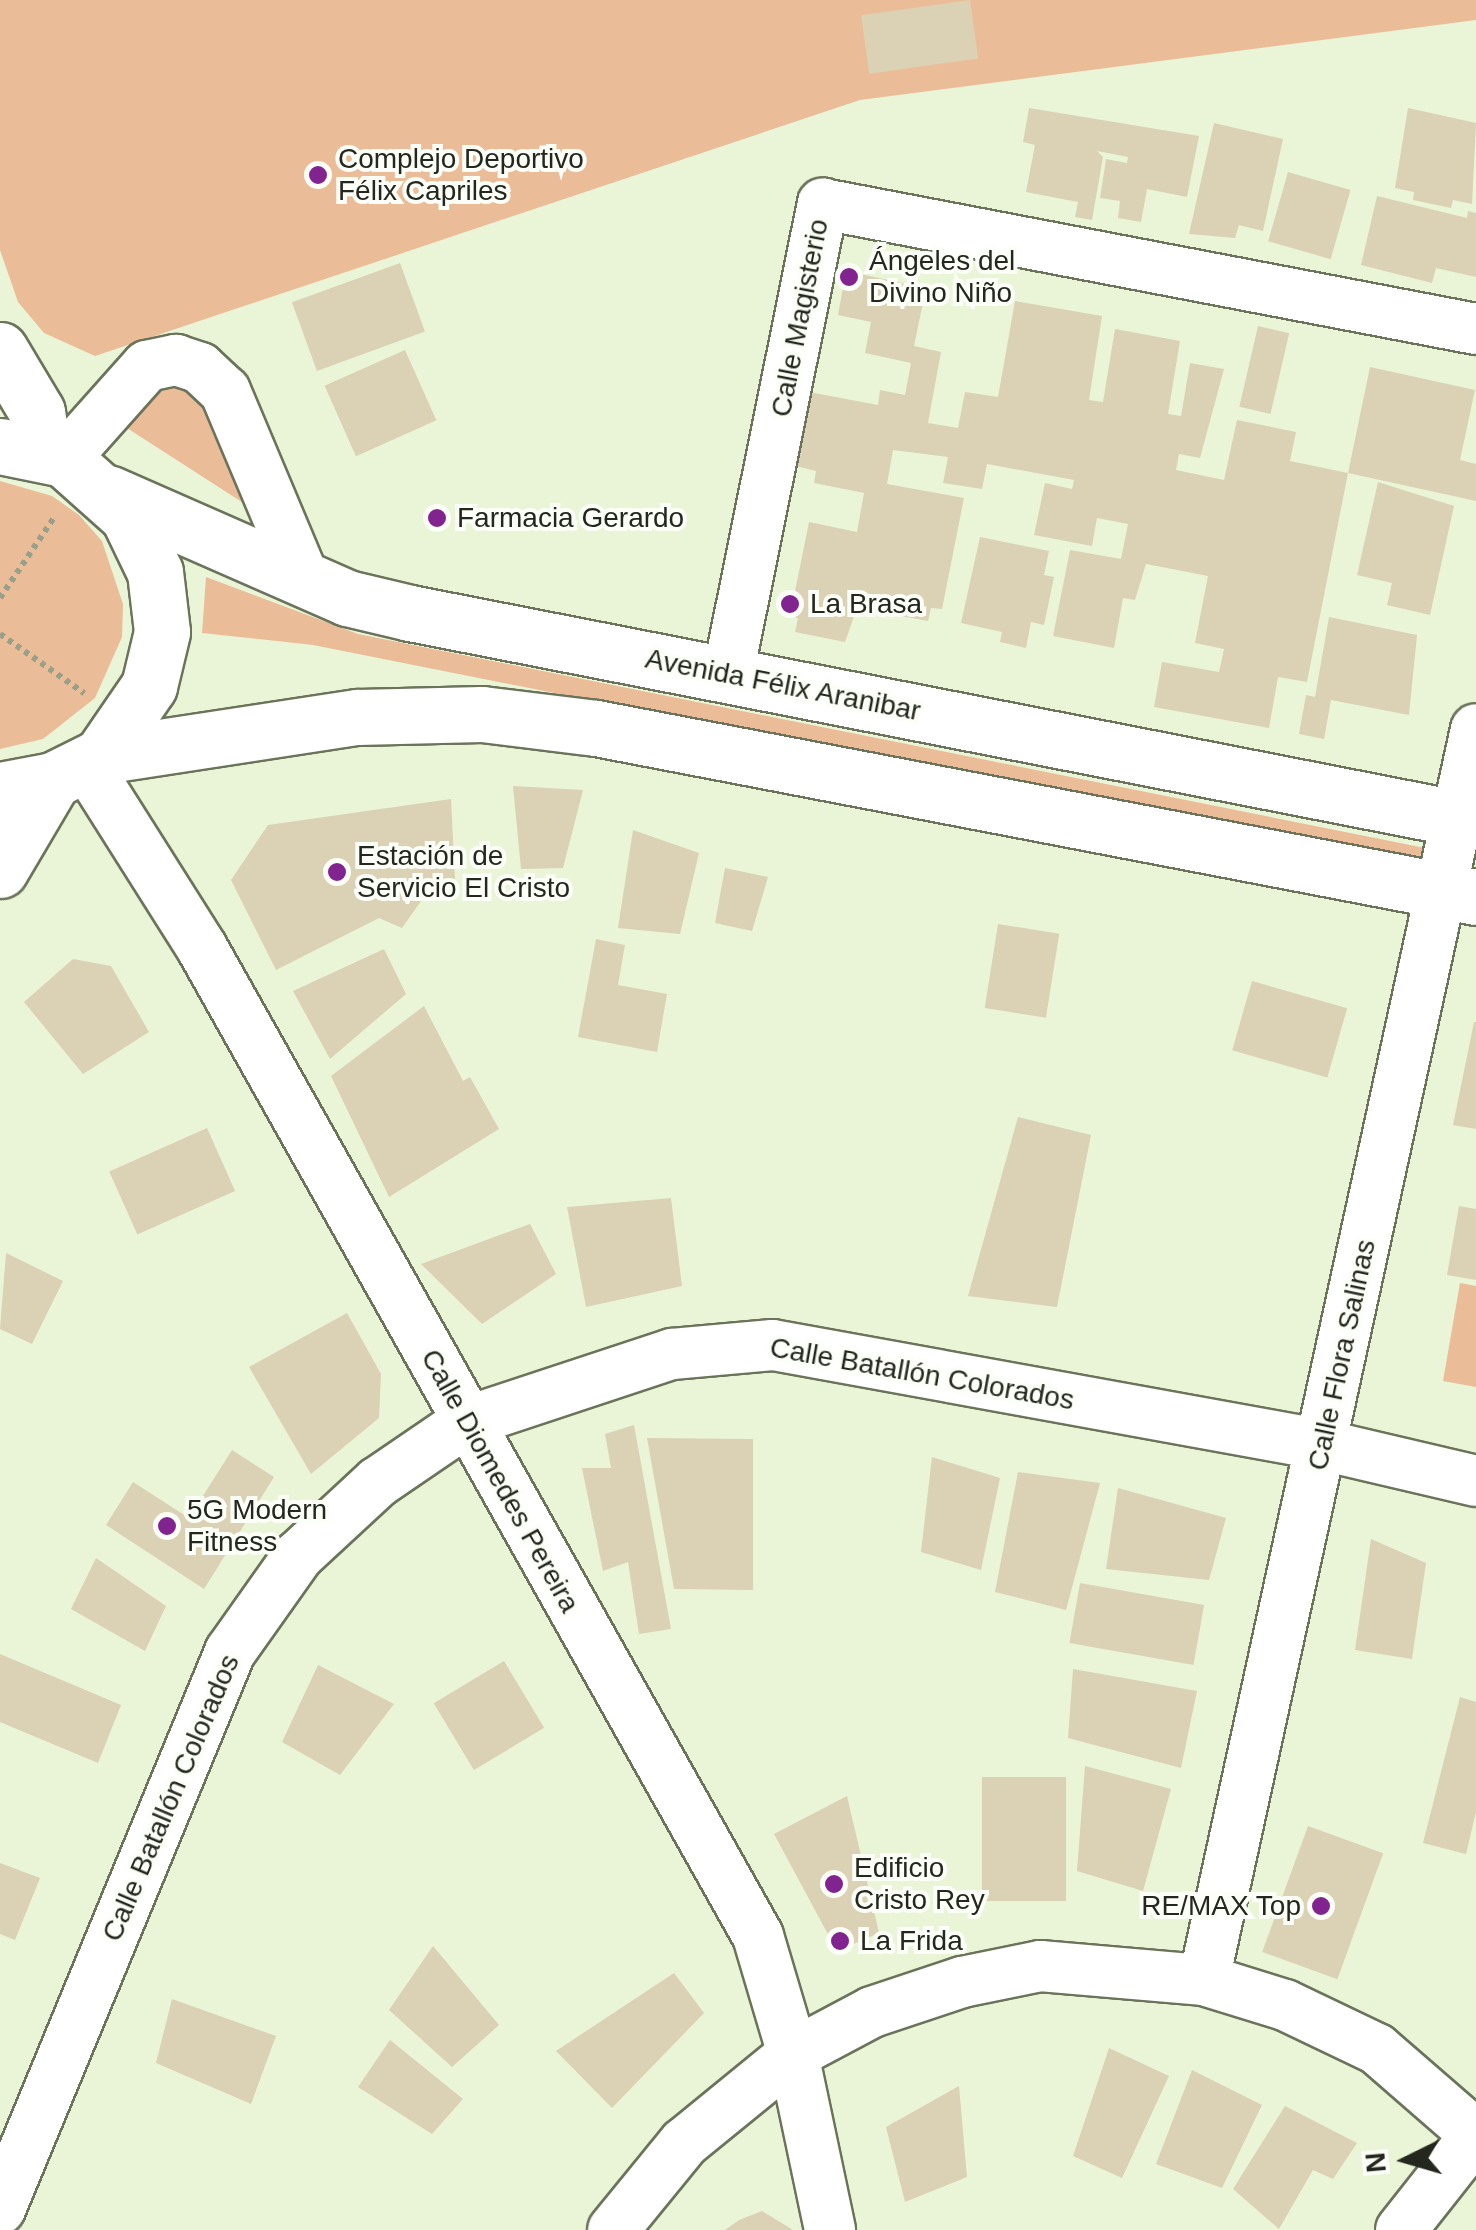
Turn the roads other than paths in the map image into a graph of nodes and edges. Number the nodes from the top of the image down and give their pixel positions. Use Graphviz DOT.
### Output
graph roads {
  1 [pos="1476,329"];
  2 [pos="0,350"];
  3 [pos="55,472"];
  4 [pos="305,581"];
  5 [pos="728,674"];
  6 [pos="1476,729"];
  7 [pos="80,767"];
  8 [pos="0,790"];
  9 [pos="1466,820"];
  10 [pos="0,870"];
  11 [pos="1459,894"];
  12 [pos="466,1422"];
  13 [pos="1323,1445"];
  14 [pos="1476,1481"];
  15 [pos="1204,1980"];
  16 [pos="793,2054"];
  17 [pos="1476,2135"];
  18 [pos="0,2208"];
  19 [pos="613,2230"];
  20 [pos="830,2230"];
  21 [pos="1401,2230"];
  1 -- 5 [label="street, Calle Magisterio"];
  2 -- 3 [label="main road"];
  3 -- 4 [label="main road, Avenida Félix Aranibar"];
  3 -- 4 [label="street"];
  3 -- 7 [label="main road"];
  4 -- 5 [label="main road, Avenida Félix Aranibar"];
  5 -- 9 [label="main road, Avenida Félix Aranibar"];
  6 -- 9 [label="street, Calle Flora Salinas"];
  7 -- 8 [label="main road"];
  7 -- 10 [label="main road"];
  7 -- 11 [label="main road"];
  7 -- 12 [label="street, Calle Diomedes Pereira"];
  9 -- 11 [label="street, Calle Flora Salinas"];
  11 -- 13 [label="street, Calle Flora Salinas"];
  12 -- 13 [label="street, Calle Batallón Colorados"];
  12 -- 16 [label="street, Calle Diomedes Pereira"];
  12 -- 18 [label="street, Calle Batallón Colorados"];
  13 -- 14 [label="street, Calle Batallón Colorados"];
  13 -- 15 [label="street, Calle Flora Salinas"];
  15 -- 16 [label="street"];
  15 -- 17 [label="street"];
  16 -- 19 [label="street"];
  16 -- 20 [label="street, Calle Diomedes Pereira"];
  17 -- 21 [label="street"];
}
